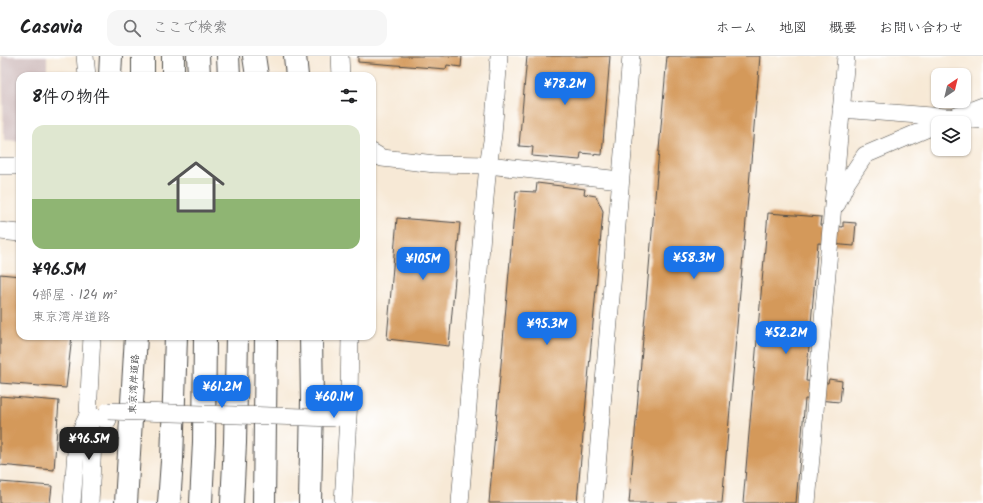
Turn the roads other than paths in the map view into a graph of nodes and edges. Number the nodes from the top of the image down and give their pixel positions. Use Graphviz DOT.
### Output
graph roads {
  1 [pos="85,56"];
  2 [pos="110,56"];
  3 [pos="143,56"];
  4 [pos="173,56"];
  5 [pos="198,56"];
  6 [pos="228,56"];
  7 [pos="254,56"];
  8 [pos="295,56"];
  9 [pos="340,56"];
  10 [pos="499,56"];
  11 [pos="631,56"];
  12 [pos="846,56"];
  13 [pos="87,72"];
  14 [pos="110,72"];
  15 [pos="143,72"];
  16 [pos="173,72"];
  17 [pos="200,72"];
  18 [pos="229,72"];
  19 [pos="256,72"];
  20 [pos="297,72"];
  21 [pos="341,72"];
  22 [pos="983,106"];
  23 [pos="841,109"];
  24 [pos="958,116"];
  25 [pos="931,118"];
  26 [pos="971,120"];
  27 [pos="983,120"];
  28 [pos="931,127"];
  29 [pos="376,158"];
  30 [pos="488,165"];
  31 [pos="0,166"];
  32 [pos="16,166"];
  33 [pos="620,180"];
  34 [pos="832,217"];
  35 [pos="0,231"];
  36 [pos="16,233"];
  37 [pos="92,340"];
  38 [pos="136,340"];
  39 [pos="175,340"];
  40 [pos="205,340"];
  41 [pos="237,340"];
  42 [pos="266,340"];
  43 [pos="311,340"];
  44 [pos="349,340"];
  45 [pos="88,415"];
  46 [pos="339,423"];
  47 [pos="169,499"];
  48 [pos="72,503"];
  49 [pos="90,503"];
  50 [pos="126,503"];
  51 [pos="201,503"];
  52 [pos="232,503"];
  53 [pos="264,503"];
  54 [pos="310,503"];
  55 [pos="344,503"];
  56 [pos="460,503"];
  57 [pos="594,503"];
  58 [pos="807,503"];
  1 -- 13 [label="street"];
  2 -- 14 [label="highway"];
  3 -- 15 [label="highway"];
  4 -- 16 [label="highway"];
  5 -- 17 [label="highway"];
  6 -- 18 [label="highway"];
  7 -- 19 [label="highway"];
  8 -- 20 [label="highway"];
  9 -- 21 [label="street"];
  10 -- 30 [label="street"];
  11 -- 33 [label="street"];
  12 -- 23 [label="street"];
  22 -- 24 [label="street"];
  23 -- 25 [label="street"];
  23 -- 34 [label="street"];
  26 -- 27 [label="street"];
  28 -- 34 [label="street"];
  29 -- 30 [label="street"];
  30 -- 33 [label="street"];
  30 -- 56 [label="street"];
  31 -- 32 [label="street"];
  33 -- 57 [label="street"];
  34 -- 58 [label="street"];
  35 -- 36 [label="street"];
  37 -- 45 [label="street"];
  38 -- 50 [label="highway, 東京湾岸道路"];
  39 -- 47 [label="highway"];
  40 -- 51 [label="highway"];
  41 -- 52 [label="highway"];
  42 -- 53 [label="highway"];
  43 -- 54 [label="highway"];
  44 -- 46 [label="street"];
  45 -- 46 [label="street, bridge"];
  45 -- 48 [label="street"];
  45 -- 49 [label="street"];
  46 -- 55 [label="street"];
}
